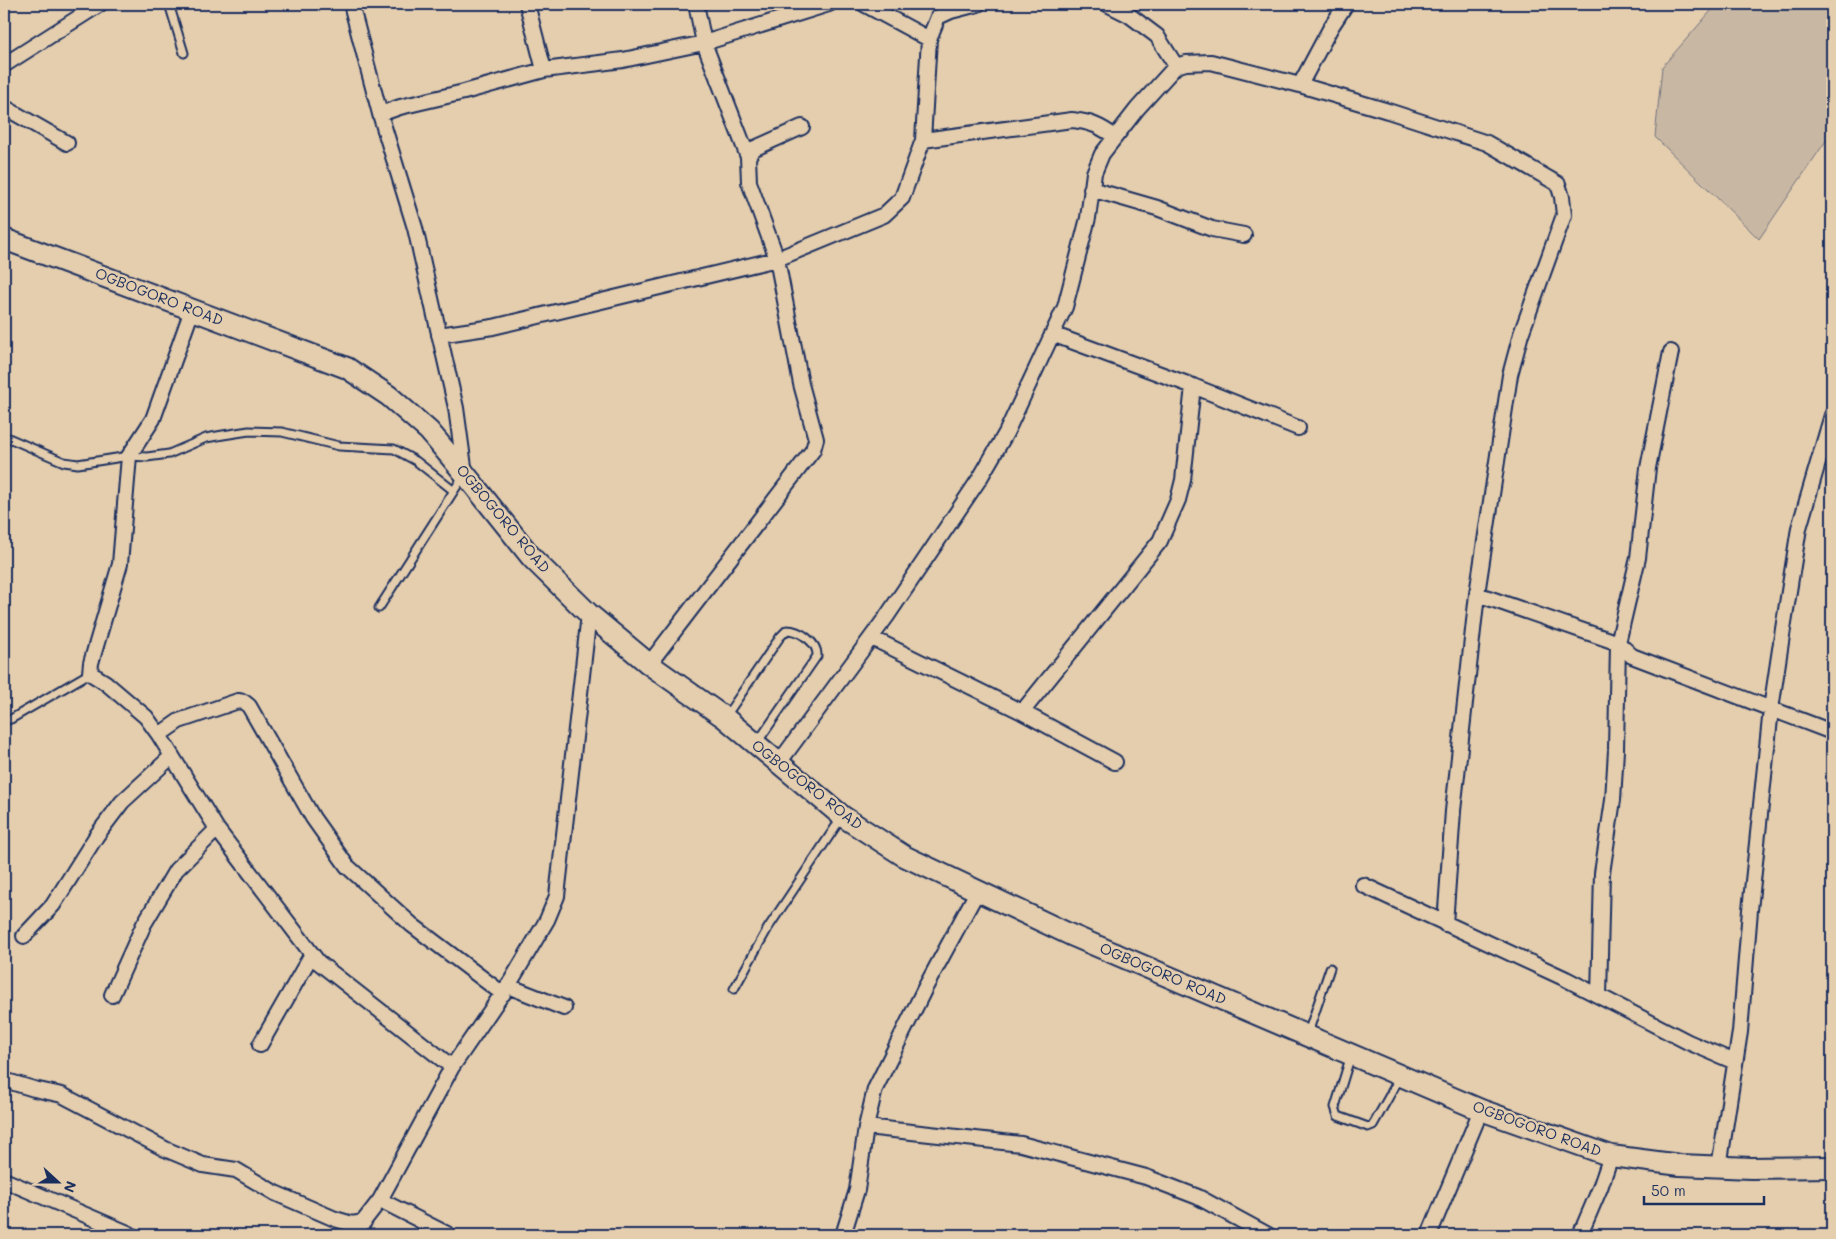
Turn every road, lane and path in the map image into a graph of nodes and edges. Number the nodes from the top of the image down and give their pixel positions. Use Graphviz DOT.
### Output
graph roads {
  1 [pos="100,4"];
  2 [pos="169,4"];
  3 [pos="351,4"];
  4 [pos="527,4"];
  5 [pos="696,4"];
  6 [pos="829,4"];
  7 [pos="864,4"];
  8 [pos="978,4"];
  9 [pos="1107,4"];
  10 [pos="1346,4"];
  11 [pos="929,39"];
  12 [pos="704,43"];
  13 [pos="184,54"];
  14 [pos="4,65"];
  15 [pos="1176,66"];
  16 [pos="544,70"];
  17 [pos="1300,85"];
  18 [pos="4,107"];
  19 [pos="380,114"];
  20 [pos="802,127"];
  21 [pos="1116,137"];
  22 [pos="923,140"];
  23 [pos="67,144"];
  24 [pos="748,157"];
  25 [pos="1091,188"];
  26 [pos="1244,235"];
  27 [pos="4,238"];
  28 [pos="777,259"];
  29 [pos="192,310"];
  30 [pos="1052,334"];
  31 [pos="438,335"];
  32 [pos="1671,352"];
  33 [pos="1193,386"];
  34 [pos="1832,415"];
  35 [pos="1298,428"];
  36 [pos="4,436"];
  37 [pos="129,456"];
  38 [pos="465,474"];
  39 [pos="454,491"];
  40 [pos="1477,594"];
  41 [pos="379,608"];
  42 [pos="589,614"];
  43 [pos="872,638"];
  44 [pos="1618,643"];
  45 [pos="1632,656"];
  46 [pos="1616,660"];
  47 [pos="649,664"];
  48 [pos="90,673"];
  49 [pos="1771,709"];
  50 [pos="1022,712"];
  51 [pos="725,718"];
  52 [pos="4,721"];
  53 [pos="1832,732"];
  54 [pos="159,735"];
  55 [pos="755,745"];
  56 [pos="172,756"];
  57 [pos="1115,762"];
  58 [pos="778,764"];
  59 [pos="842,816"];
  60 [pos="217,829"];
  61 [pos="1363,885"];
  62 [pos="977,892"];
  63 [pos="1445,924"];
  64 [pos="24,936"];
  65 [pos="312,954"];
  66 [pos="1330,968"];
  67 [pos="505,990"];
  68 [pos="734,990"];
  69 [pos="112,995"];
  70 [pos="1598,996"];
  71 [pos="564,1008"];
  72 [pos="1307,1036"];
  73 [pos="260,1044"];
  74 [pos="1351,1055"];
  75 [pos="1735,1062"];
  76 [pos="452,1067"];
  77 [pos="1401,1076"];
  78 [pos="4,1080"];
  79 [pos="1481,1110"];
  80 [pos="866,1127"];
  81 [pos="1611,1156"];
  82 [pos="1719,1167"];
  83 [pos="1832,1167"];
  84 [pos="4,1180"];
  85 [pos="380,1200"];
  86 [pos="364,1222"];
  87 [pos="130,1234"];
  88 [pos="353,1235"];
  89 [pos="449,1235"];
  90 [pos="843,1235"];
  91 [pos="1268,1235"];
  92 [pos="1430,1235"];
  93 [pos="1580,1235"];
  1 -- 14 [label="street"];
  2 -- 13 [label="lane"];
  3 -- 19 [label="street"];
  4 -- 16 [label="street"];
  5 -- 12 [label="street"];
  6 -- 12 [label="street"];
  7 -- 11 [label="street"];
  8 -- 11 [label="street"];
  9 -- 15 [label="street"];
  10 -- 17 [label="street"];
  11 -- 22 [label="street"];
  12 -- 16 [label="street"];
  12 -- 24 [label="street"];
  15 -- 17 [label="street"];
  15 -- 21 [label="street"];
  16 -- 19 [label="street"];
  17 -- 40 [label="street"];
  18 -- 23 [label="street"];
  19 -- 31 [label="street"];
  20 -- 24 [label="street"];
  21 -- 22 [label="street"];
  21 -- 25 [label="street"];
  22 -- 28 [label="street"];
  24 -- 28 [label="street"];
  25 -- 26 [label="street"];
  25 -- 30 [label="street"];
  27 -- 29 [label="street, OGBOGORO ROAD"];
  28 -- 31 [label="street"];
  28 -- 47 [label="street"];
  29 -- 37 [label="street"];
  29 -- 38 [label="street, OGBOGORO ROAD"];
  30 -- 33 [label="street"];
  30 -- 43 [label="street"];
  31 -- 38 [label="street"];
  32 -- 44 [label="street"];
  33 -- 35 [label="street"];
  33 -- 50 [label="street"];
  34 -- 49 [label="street"];
  36 -- 37 [label="lane"];
  37 -- 39 [label="lane"];
  37 -- 48 [label="street"];
  38 -- 39 [label="lane"];
  38 -- 42 [label="street, OGBOGORO ROAD"];
  39 -- 41 [label="lane"];
  40 -- 44 [label="street"];
  40 -- 63 [label="street"];
  42 -- 47 [label="street, OGBOGORO ROAD"];
  42 -- 67 [label="street"];
  43 -- 50 [label="street"];
  43 -- 58 [label="street"];
  44 -- 45 [label="street"];
  44 -- 46 [label="street"];
  45 -- 46 [label="street"];
  45 -- 49 [label="street"];
  46 -- 70 [label="street"];
  47 -- 51 [label="street, OGBOGORO ROAD"];
  48 -- 52 [label="lane"];
  48 -- 54 [label="street"];
  49 -- 53 [label="street"];
  49 -- 75 [label="street"];
  50 -- 57 [label="street"];
  51 -- 55 [label="street, OGBOGORO ROAD"];
  51 -- 55 [label="lane"];
  54 -- 56 [label="street"];
  54 -- 67 [label="street"];
  55 -- 58 [label="street, OGBOGORO ROAD"];
  56 -- 60 [label="street"];
  56 -- 64 [label="street"];
  58 -- 59 [label="street, OGBOGORO ROAD"];
  59 -- 62 [label="street, OGBOGORO ROAD"];
  59 -- 68 [label="lane"];
  60 -- 65 [label="street"];
  60 -- 69 [label="street"];
  61 -- 63 [label="street"];
  62 -- 72 [label="street, OGBOGORO ROAD"];
  62 -- 80 [label="street"];
  63 -- 70 [label="street"];
  65 -- 73 [label="street"];
  65 -- 76 [label="street"];
  66 -- 72 [label="lane"];
  67 -- 71 [label="street"];
  67 -- 76 [label="street"];
  70 -- 75 [label="street"];
  72 -- 74 [label="street, OGBOGORO ROAD"];
  74 -- 77 [label="street, OGBOGORO ROAD"];
  74 -- 77 [label="lane"];
  75 -- 82 [label="street"];
  76 -- 85 [label="street"];
  77 -- 79 [label="street, OGBOGORO ROAD"];
  78 -- 86 [label="street"];
  79 -- 81 [label="street, OGBOGORO ROAD"];
  79 -- 92 [label="street"];
  80 -- 90 [label="street"];
  80 -- 91 [label="street"];
  81 -- 82 [label="street, OGBOGORO ROAD"];
  81 -- 93 [label="street"];
  82 -- 83 [label="street, OGBOGORO ROAD"];
  84 -- 87 [label="street"];
  85 -- 86 [label="street"];
  85 -- 89 [label="street"];
  86 -- 88 [label="street"];
}
